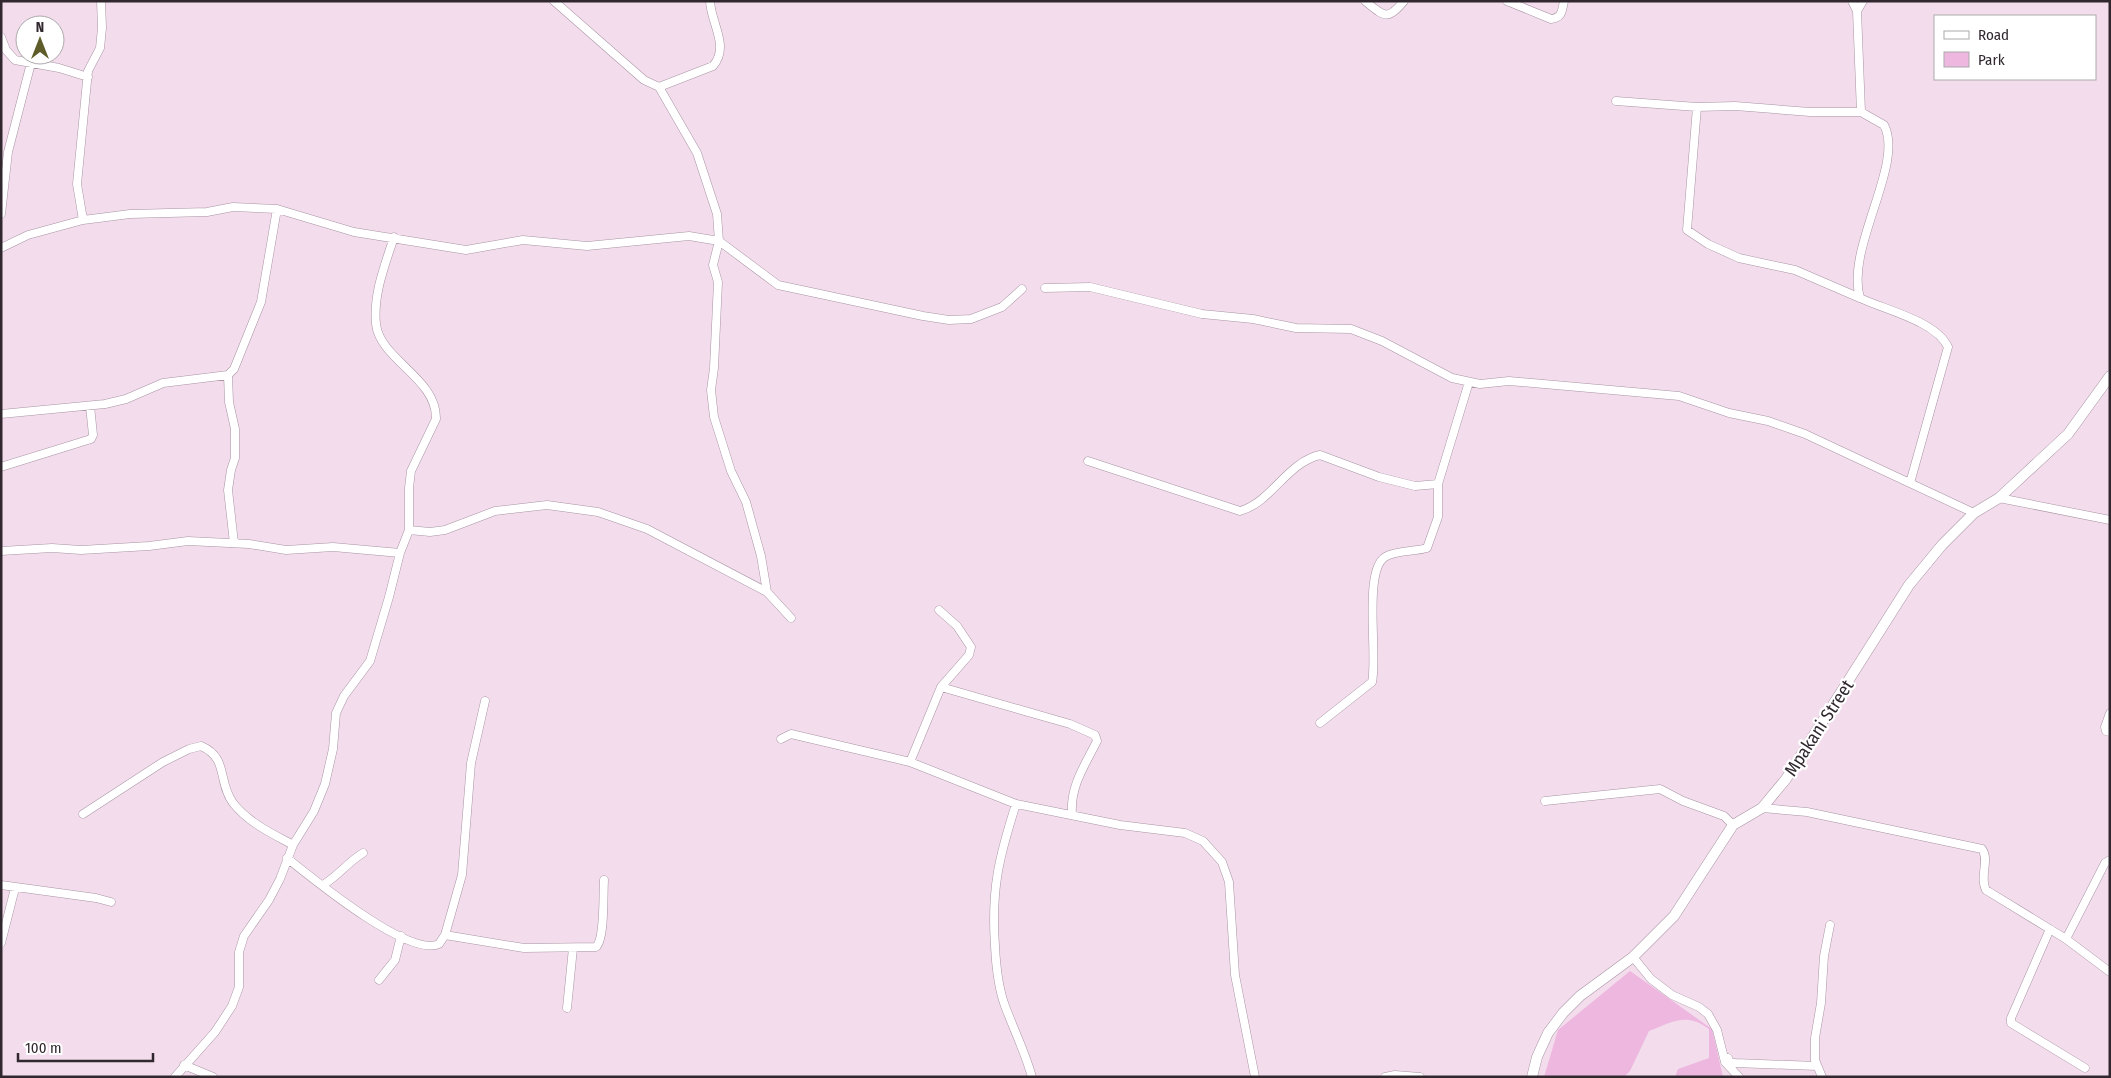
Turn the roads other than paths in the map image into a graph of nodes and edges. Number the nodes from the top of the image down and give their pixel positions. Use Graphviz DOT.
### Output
graph roads {
  1 [pos="101,1"];
  2 [pos="554,1"];
  3 [pos="710,1"];
  4 [pos="1365,1"];
  5 [pos="1404,1"];
  6 [pos="1507,1"];
  7 [pos="1564,1"];
  8 [pos="1852,1"];
  9 [pos="1863,1"];
  10 [pos="1857,11"];
  11 [pos="1,38"];
  12 [pos="15,59"];
  13 [pos="30,65"];
  14 [pos="42,65"];
  15 [pos="88,77"];
  16 [pos="660,87"];
  17 [pos="1616,101"];
  18 [pos="1697,107"];
  19 [pos="1860,112"];
  20 [pos="277,209"];
  21 [pos="1,214"];
  22 [pos="83,220"];
  23 [pos="394,237"];
  24 [pos="719,241"];
  25 [pos="1,248"];
  26 [pos="1045,288"];
  27 [pos="1022,289"];
  28 [pos="1860,298"];
  29 [pos="228,375"];
  30 [pos="2110,376"];
  31 [pos="1469,382"];
  32 [pos="90,406"];
  33 [pos="1,414"];
  34 [pos="1088,461"];
  35 [pos="1,467"];
  36 [pos="1910,483"];
  37 [pos="1438,484"];
  38 [pos="1999,498"];
  39 [pos="1974,513"];
  40 [pos="2110,520"];
  41 [pos="409,530"];
  42 [pos="234,543"];
  43 [pos="1,551"];
  44 [pos="400,553"];
  45 [pos="767,592"];
  46 [pos="939,610"];
  47 [pos="791,618"];
  48 [pos="940,687"];
  49 [pos="485,701"];
  50 [pos="2110,713"];
  51 [pos="1320,722"];
  52 [pos="2110,732"];
  53 [pos="781,740"];
  54 [pos="910,762"];
  55 [pos="1545,801"];
  56 [pos="1016,804"];
  57 [pos="1762,808"];
  58 [pos="83,814"];
  59 [pos="1072,814"];
  60 [pos="1733,825"];
  61 [pos="292,845"];
  62 [pos="363,853"];
  63 [pos="288,858"];
  64 [pos="2110,860"];
  65 [pos="604,880"];
  66 [pos="1,885"];
  67 [pos="323,885"];
  68 [pos="16,888"];
  69 [pos="111,902"];
  70 [pos="1830,925"];
  71 [pos="2050,928"];
  72 [pos="445,935"];
  73 [pos="401,936"];
  74 [pos="2066,939"];
  75 [pos="1,943"];
  76 [pos="573,948"];
  77 [pos="1633,956"];
  78 [pos="2110,972"];
  79 [pos="379,980"];
  80 [pos="567,1008"];
  81 [pos="1708,1009"];
  82 [pos="184,1065"];
  83 [pos="1817,1066"];
  84 [pos="2085,1068"];
  85 [pos="175,1077"];
  86 [pos="213,1077"];
  87 [pos="1032,1077"];
  88 [pos="1255,1077"];
  89 [pos="1385,1077"];
  90 [pos="1420,1077"];
  91 [pos="1532,1077"];
  92 [pos="1739,1077"];
  93 [pos="1822,1077"];
  1 -- 15 [label="street"];
  2 -- 16 [label="street"];
  3 -- 16 [label="street"];
  4 -- 5 [label="street"];
  6 -- 7 [label="street"];
  8 -- 10 [label="street"];
  9 -- 10 [label="street"];
  10 -- 19 [label="street"];
  11 -- 12 [label="street"];
  13 -- 21 [label="street"];
  14 -- 15 [label="street"];
  15 -- 22 [label="street"];
  16 -- 24 [label="street"];
  17 -- 18 [label="street"];
  18 -- 19 [label="street"];
  18 -- 28 [label="street"];
  19 -- 28 [label="street"];
  20 -- 22 [label="street"];
  20 -- 23 [label="street"];
  20 -- 29 [label="street"];
  22 -- 25 [label="street"];
  23 -- 24 [label="street"];
  23 -- 41 [label="street"];
  24 -- 27 [label="street"];
  24 -- 45 [label="street"];
  26 -- 31 [label="street"];
  28 -- 36 [label="street"];
  29 -- 32 [label="street"];
  29 -- 42 [label="street"];
  30 -- 38 [label="street, Mpakani Street"];
  31 -- 36 [label="street"];
  31 -- 37 [label="street"];
  32 -- 33 [label="street"];
  32 -- 35 [label="street"];
  34 -- 37 [label="street"];
  36 -- 39 [label="street"];
  37 -- 51 [label="street"];
  38 -- 39 [label="street, Mpakani Street"];
  38 -- 40 [label="street"];
  39 -- 57 [label="street, Mpakani Street"];
  41 -- 44 [label="street"];
  41 -- 45 [label="street"];
  42 -- 43 [label="street"];
  42 -- 44 [label="street"];
  44 -- 61 [label="street"];
  45 -- 47 [label="street"];
  46 -- 48 [label="street"];
  48 -- 54 [label="street"];
  48 -- 59 [label="street"];
  49 -- 72 [label="street"];
  50 -- 52 [label="street"];
  53 -- 54 [label="street"];
  54 -- 56 [label="street"];
  55 -- 60 [label="street"];
  56 -- 59 [label="street"];
  56 -- 87 [label="street"];
  57 -- 60 [label="street, Mpakani Street"];
  57 -- 71 [label="street"];
  58 -- 61 [label="street"];
  59 -- 88 [label="street"];
  60 -- 77 [label="street, Mpakani Street"];
  61 -- 63 [label="street"];
  62 -- 67 [label="street"];
  63 -- 67 [label="street"];
  63 -- 82 [label="street"];
  64 -- 74 [label="street"];
  65 -- 76 [label="street"];
  66 -- 68 [label="street"];
  67 -- 73 [label="street"];
  68 -- 69 [label="street"];
  68 -- 75 [label="street"];
  70 -- 83 [label="street"];
  71 -- 74 [label="street"];
  71 -- 84 [label="street"];
  72 -- 73 [label="street"];
  72 -- 76 [label="street"];
  73 -- 79 [label="street"];
  74 -- 78 [label="street"];
  76 -- 80 [label="street"];
  77 -- 91 [label="street, Mpakani Street"];
  77 -- 92 [label="street"];
  81 -- 83 [label="street"];
  82 -- 85 [label="street"];
  82 -- 86 [label="street"];
  83 -- 93 [label="street"];
  89 -- 90 [label="street"];
}
